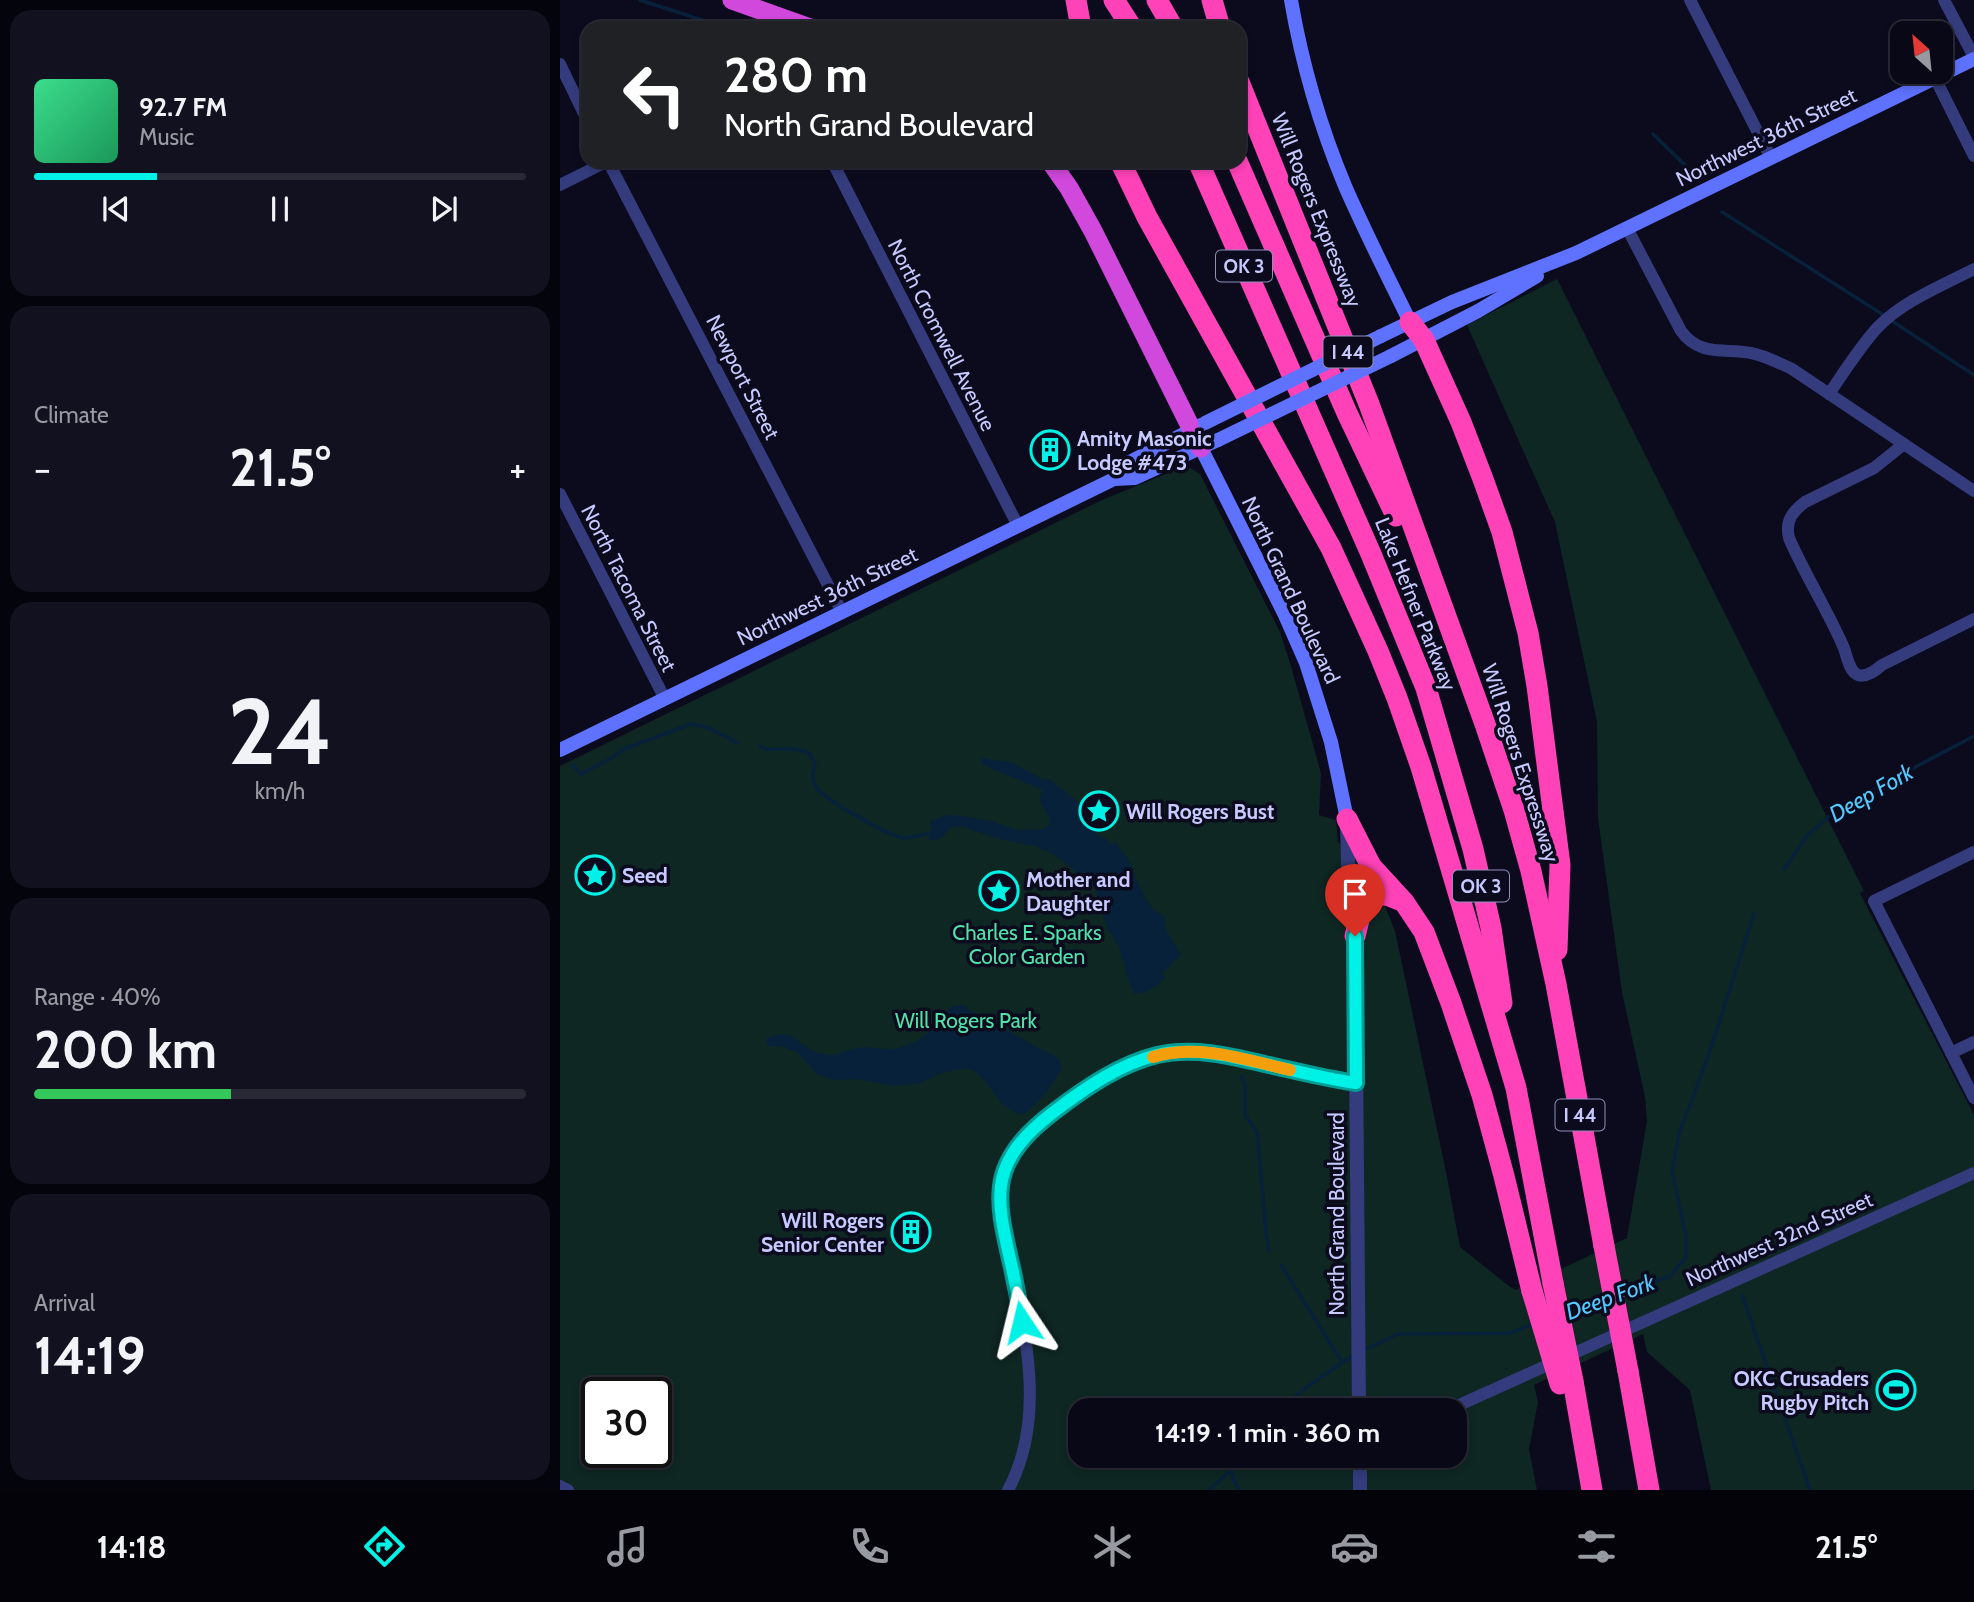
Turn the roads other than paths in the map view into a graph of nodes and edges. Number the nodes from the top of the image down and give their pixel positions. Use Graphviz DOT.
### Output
graph roads {
  1 [pos="732,0"];
  2 [pos="1076,0"];
  3 [pos="1115,0"];
  4 [pos="1157,0"];
  5 [pos="1212,0"];
  6 [pos="1291,0"];
  7 [pos="1690,0"];
  8 [pos="1944,0"];
  9 [pos="790,21"];
  10 [pos="1080,21"];
  11 [pos="1128,21"];
  12 [pos="1169,21"];
  13 [pos="1218,21"];
  14 [pos="1974,58"];
  15 [pos="560,64"];
  16 [pos="1953,69"];
  17 [pos="1923,84"];
  18 [pos="1938,84"];
  19 [pos="1246,99"];
  20 [pos="581,108"];
  21 [pos="1974,156"];
  22 [pos="1771,158"];
  23 [pos="594,168"];
  24 [pos="612,168"];
  25 [pos="836,168"];
  26 [pos="1055,168"];
  27 [pos="1123,168"];
  28 [pos="1201,168"];
  29 [pos="1240,168"];
  30 [pos="560,185"];
  31 [pos="1628,228"];
  32 [pos="1576,253"];
  33 [pos="1974,269"];
  34 [pos="1410,321"];
  35 [pos="1424,340"];
  36 [pos="1829,394"];
  37 [pos="1199,426"];
  38 [pos="1209,444"];
  39 [pos="1904,444"];
  40 [pos="1114,479"];
  41 [pos="1974,491"];
  42 [pos="560,494"];
  43 [pos="1018,526"];
  44 [pos="842,612"];
  45 [pos="1974,619"];
  46 [pos="1448,625"];
  47 [pos="665,699"];
  48 [pos="560,750"];
  49 [pos="1347,819"];
  50 [pos="1974,852"];
  51 [pos="1404,902"];
  52 [pos="1355,936"];
  53 [pos="1556,984"];
  54 [pos="1974,1042"];
  55 [pos="1951,1054"];
  56 [pos="1356,1083"];
  57 [pos="1516,1088"];
  58 [pos="1974,1098"];
  59 [pos="1974,1173"];
  60 [pos="1566,1382"];
  61 [pos="1359,1398"];
  62 [pos="1467,1401"];
  63 [pos="1360,1468"];
  64 [pos="560,1486"];
  65 [pos="568,1490"];
  66 [pos="1009,1490"];
  67 [pos="1360,1490"];
  68 [pos="1585,1490"];
  69 [pos="1592,1490"];
  70 [pos="1649,1490"];
  1 -- 9 [label="highway"];
  2 -- 10 [label="highway"];
  3 -- 11 [label="highway"];
  4 -- 12 [label="highway"];
  5 -- 13 [label="highway"];
  6 -- 34 [label="main road"];
  7 -- 22 [label="street"];
  8 -- 14 [label="street"];
  14 -- 16 [label="main road, Northwest 36th Street"];
  15 -- 20 [label="street"];
  17 -- 22 [label="main road, Northwest 36th Street"];
  18 -- 21 [label="street"];
  19 -- 46 [label="highway, Will Rogers Expressway / I 44"];
  22 -- 31 [label="main road, Northwest 36th Street"];
  23 -- 30 [label="street"];
  24 -- 44 [label="street, Newport Street"];
  25 -- 43 [label="street, North Cromwell Avenue"];
  26 -- 37 [label="highway"];
  27 -- 57 [label="highway, I 44"];
  28 -- 57 [label="highway, Lake Hefner Parkway / OK 3"];
  29 -- 46 [label="highway, Lake Hefner Parkway / OK 3"];
  31 -- 32 [label="main road, Northwest 36th Street"];
  31 -- 36 [label="street"];
  32 -- 34 [label="main road, Northwest 36th Street"];
  32 -- 35 [label="main road, Northwest 36th Street"];
  33 -- 36 [label="street"];
  34 -- 35 [label="highway"];
  34 -- 37 [label="main road, Northwest 36th Street, bridge"];
  35 -- 38 [label="main road, Northwest 36th Street, bridge"];
  35 -- 53 [label="highway"];
  36 -- 39 [label="street"];
  37 -- 38 [label="highway"];
  37 -- 40 [label="main road, Northwest 36th Street"];
  38 -- 40 [label="main road, Northwest 36th Street"];
  38 -- 49 [label="main road, North Grand Boulevard"];
  39 -- 41 [label="street"];
  39 -- 45 [label="street"];
  40 -- 43 [label="main road, Northwest 36th Street"];
  42 -- 47 [label="street, North Tacoma Street"];
  43 -- 44 [label="main road, Northwest 36th Street"];
  44 -- 47 [label="main road, Northwest 36th Street"];
  46 -- 53 [label="highway, Will Rogers Expressway / I 44"];
  47 -- 48 [label="main road, Northwest 36th Street"];
  49 -- 51 [label="highway"];
  49 -- 52 [label="street, North Grand Boulevard"];
  50 -- 55 [label="street"];
  51 -- 52 [label="highway"];
  51 -- 60 [label="highway, bridge"];
  52 -- 56 [label="street, North Grand Boulevard"];
  53 -- 70 [label="highway, Will Rogers Expressway / I 44, bridge"];
  54 -- 55 [label="street"];
  55 -- 58 [label="street"];
  56 -- 61 [label="street, North Grand Boulevard"];
  56 -- 66 [label="street"];
  57 -- 60 [label="highway, I 44, bridge"];
  59 -- 62 [label="street, Northwest 32nd Street"];
  60 -- 68 [label="highway"];
  60 -- 69 [label="highway, I 44"];
  63 -- 67 [label="street"];
  64 -- 65 [label="street"];
}
